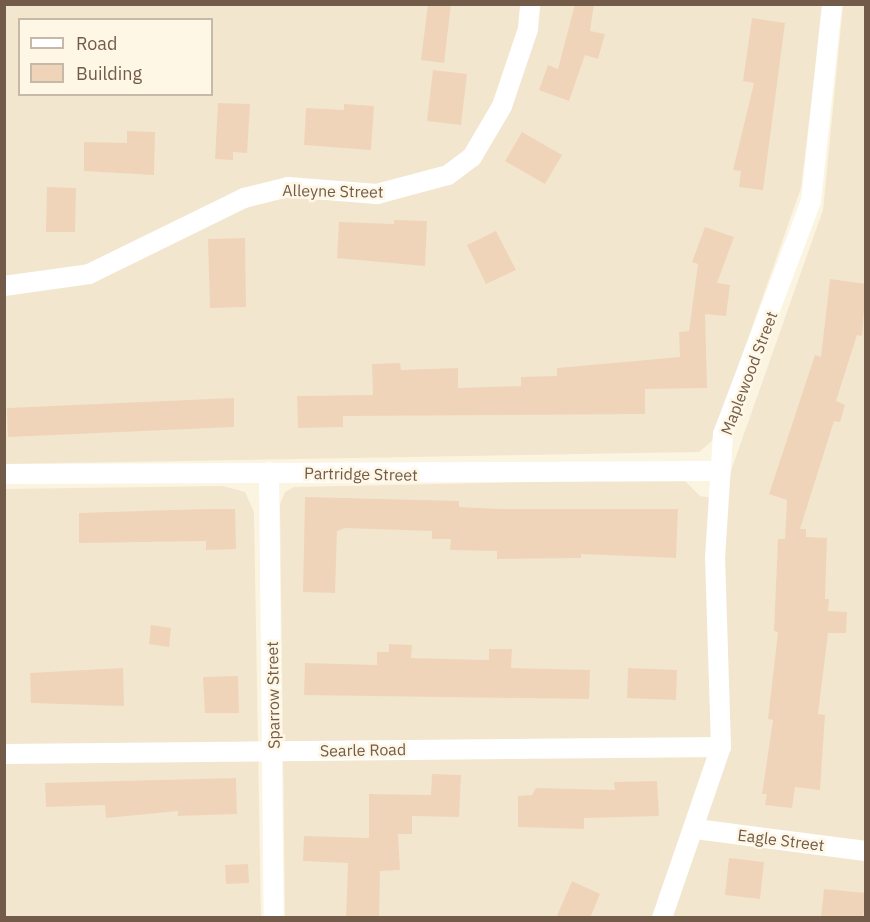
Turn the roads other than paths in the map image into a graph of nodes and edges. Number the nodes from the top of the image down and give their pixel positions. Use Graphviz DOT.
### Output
graph roads {
  1 [pos="530,4"];
  2 [pos="832,4"];
  3 [pos="4,286"];
  4 [pos="717,471"];
  5 [pos="269,472"];
  6 [pos="4,474"];
  7 [pos="721,747"];
  8 [pos="274,752"];
  9 [pos="4,754"];
  10 [pos="696,829"];
  11 [pos="866,850"];
  12 [pos="274,918"];
  13 [pos="662,918"];
  1 -- 3 [label="street, Alleyne Street"];
  2 -- 4 [label="street, Maplewood Street"];
  4 -- 5 [label="street, Partridge Street"];
  4 -- 7 [label="street, Maplewood Street"];
  5 -- 6 [label="street, Partridge Street"];
  5 -- 8 [label="street, Sparrow Street"];
  7 -- 8 [label="street, Searle Road"];
  7 -- 10 [label="street, Maplewood Street"];
  8 -- 9 [label="street, Searle Road"];
  8 -- 12 [label="street, Sparrow Street"];
  10 -- 11 [label="street, Eagle Street"];
  10 -- 13 [label="street, Maplewood Street"];
}
